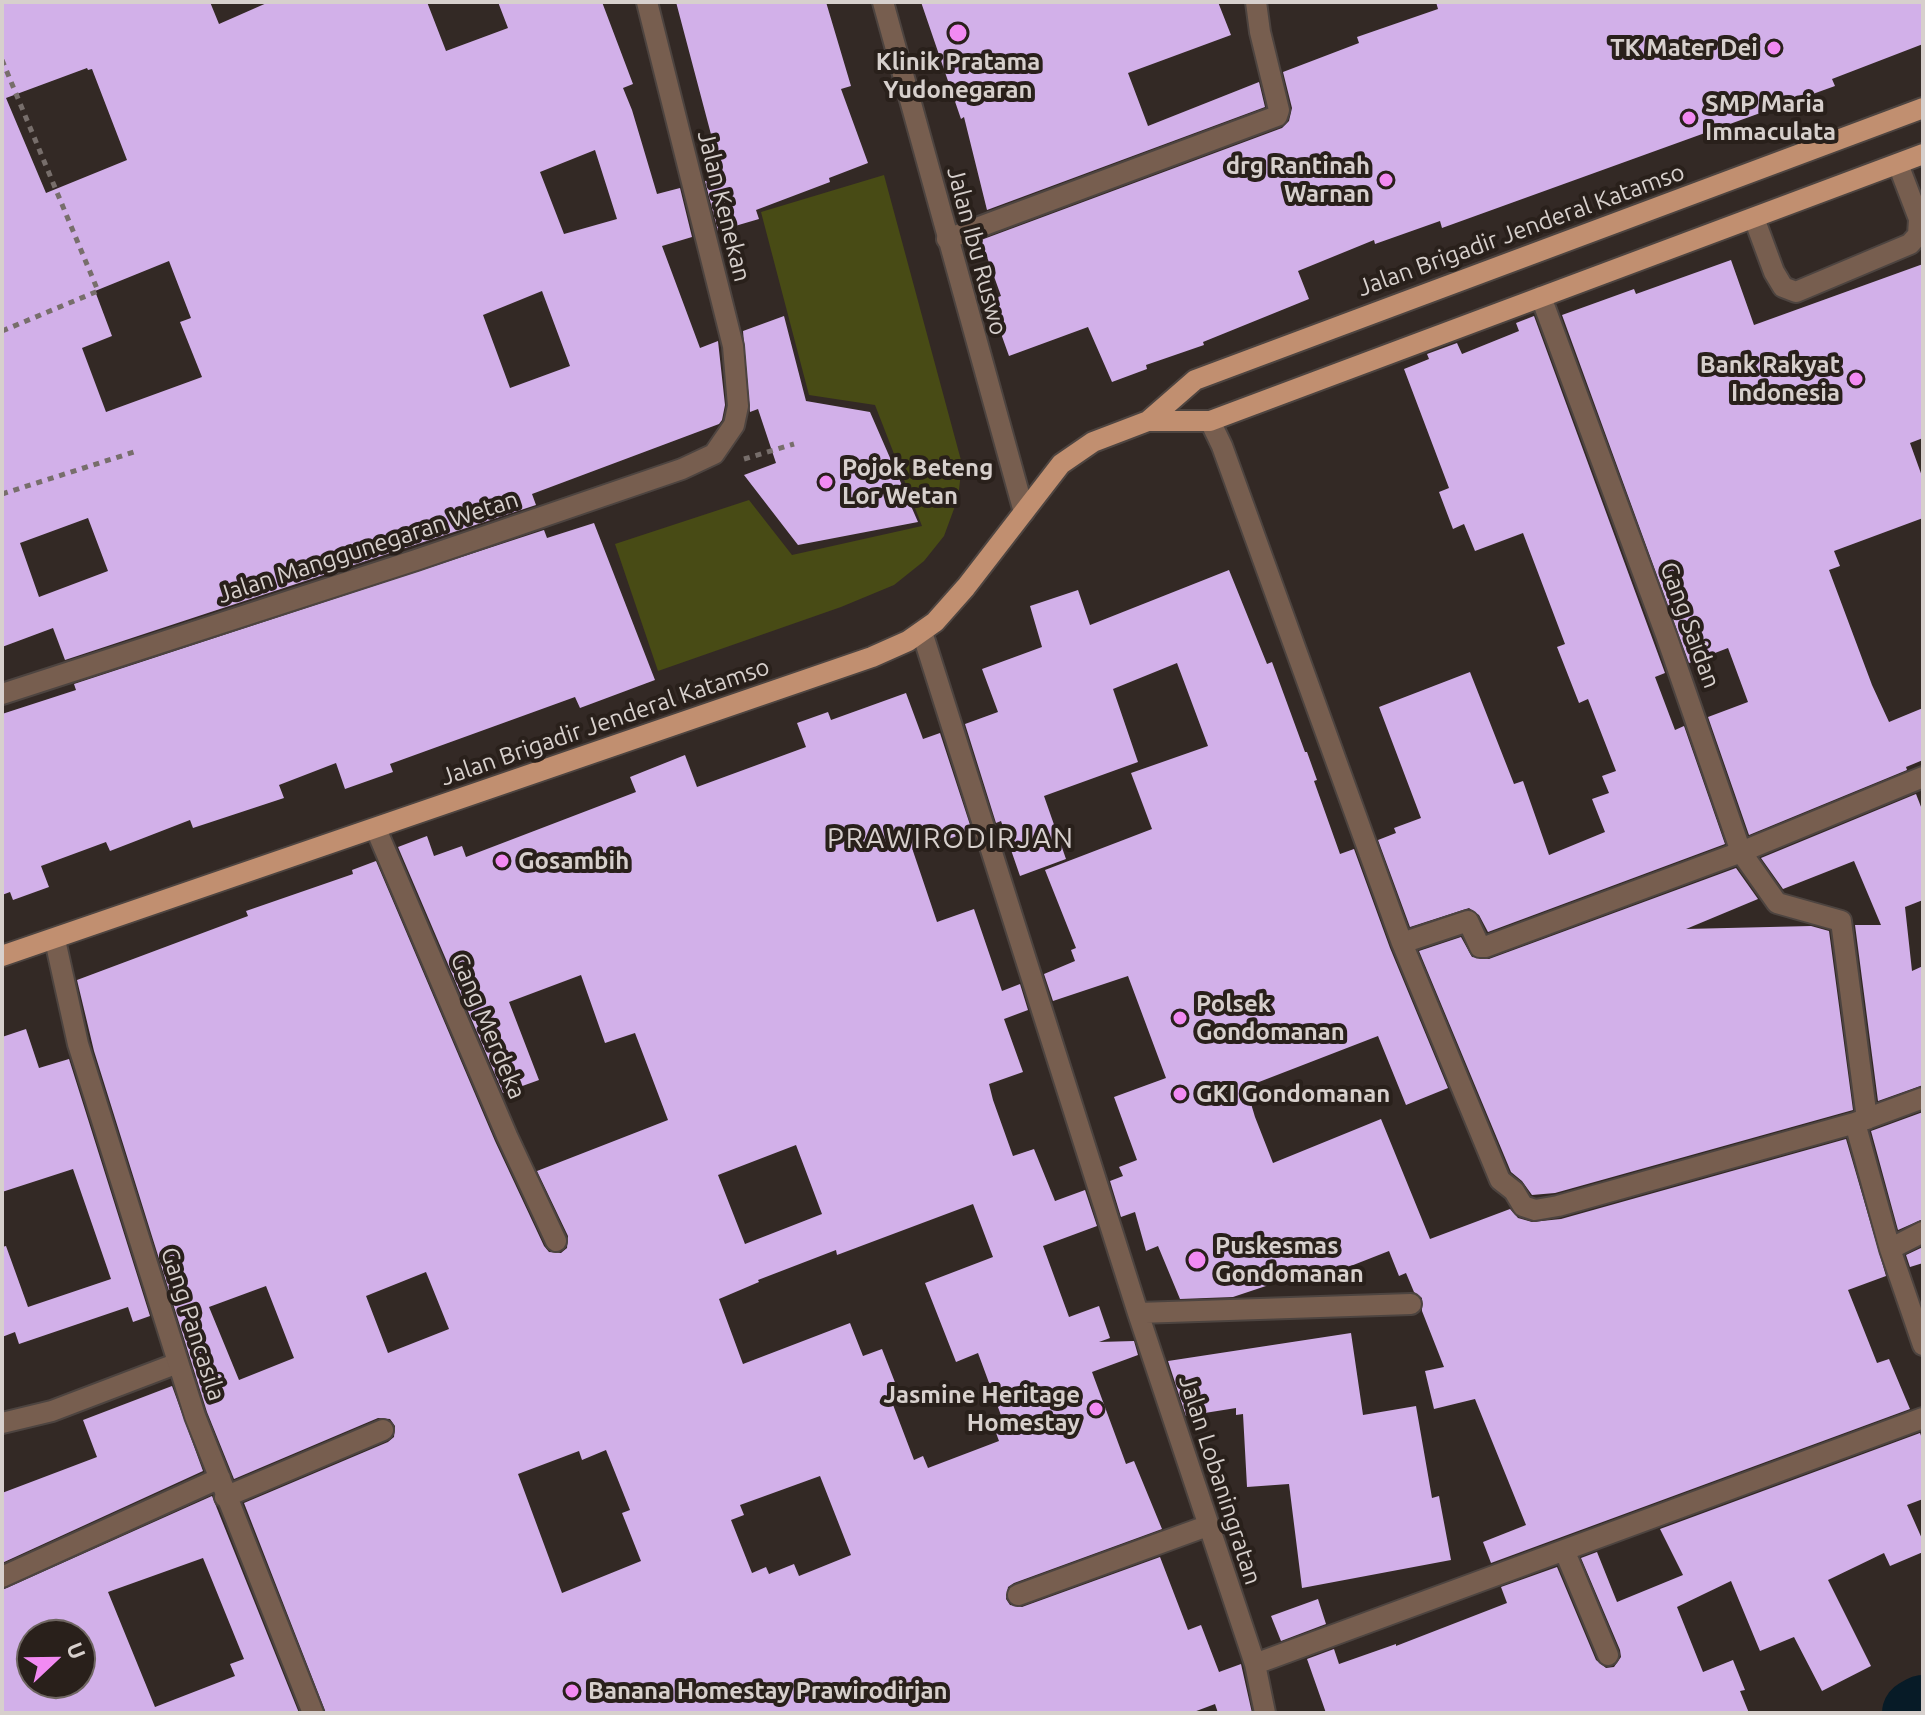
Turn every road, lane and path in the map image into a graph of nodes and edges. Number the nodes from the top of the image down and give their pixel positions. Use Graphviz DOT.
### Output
graph roads {
  1 [pos="647,2"];
  2 [pos="883,2"];
  3 [pos="1256,2"];
  4 [pos="2,60"];
  5 [pos="1923,108"];
  6 [pos="1923,154"];
  7 [pos="1898,164"];
  8 [pos="1754,218"];
  9 [pos="947,239"];
  10 [pos="1541,297"];
  11 [pos="2,331"];
  12 [pos="1148,421"];
  13 [pos="1210,421"];
  14 [pos="734,425"];
  15 [pos="794,444"];
  16 [pos="137,451"];
  17 [pos="756,457"];
  18 [pos="2,494"];
  19 [pos="1024,512"];
  20 [pos="922,632"];
  21 [pos="2,694"];
  22 [pos="1923,777"];
  23 [pos="376,829"];
  24 [pos="1741,852"];
  25 [pos="55,940"];
  26 [pos="1402,943"];
  27 [pos="2,956"];
  28 [pos="1923,1098"];
  29 [pos="1868,1119"];
  30 [pos="1923,1232"];
  31 [pos="556,1241"];
  32 [pos="1890,1249"];
  33 [pos="1411,1304"];
  34 [pos="1138,1313"];
  35 [pos="1923,1345"];
  36 [pos="178,1363"];
  37 [pos="1923,1418"];
  38 [pos="2,1423"];
  39 [pos="383,1430"];
  40 [pos="222,1487"];
  41 [pos="1207,1526"];
  42 [pos="1565,1552"];
  43 [pos="2,1577"];
  44 [pos="1018,1595"];
  45 [pos="1608,1655"];
  46 [pos="1255,1664"];
  47 [pos="313,1713"];
  48 [pos="1265,1713"];
  1 -- 14 [label="street, Jalan Kenekan"];
  2 -- 9 [label="street, Jalan Ibu Ruswo"];
  3 -- 9 [label="street"];
  4 -- 11 [label="path"];
  5 -- 12 [label="main road, Jalan Brigadir Jenderal Katamso"];
  6 -- 7 [label="main road, Jalan Brigadir Jenderal Katamso"];
  7 -- 8 [label="main road, Jalan Brigadir Jenderal Katamso"];
  7 -- 8 [label="street"];
  8 -- 10 [label="main road, Jalan Brigadir Jenderal Katamso"];
  9 -- 19 [label="street, Jalan Ibu Ruswo"];
  10 -- 13 [label="main road, Jalan Brigadir Jenderal Katamso"];
  10 -- 24 [label="street, Gang Saidan"];
  12 -- 13 [label="main road, Jalan Brigadir Jenderal Katamso"];
  12 -- 19 [label="main road, Jalan Brigadir Jenderal Katamso"];
  13 -- 26 [label="street"];
  14 -- 21 [label="street, Jalan Manggunegaran Wetan"];
  15 -- 17 [label="path"];
  16 -- 18 [label="path"];
  19 -- 20 [label="main road, Jalan Brigadir Jenderal Katamso"];
  20 -- 23 [label="main road, Jalan Brigadir Jenderal Katamso"];
  20 -- 34 [label="street, Jalan Lobaningratan"];
  22 -- 24 [label="street"];
  23 -- 25 [label="main road, Jalan Brigadir Jenderal Katamso"];
  23 -- 31 [label="street, Gang Merdeka"];
  24 -- 26 [label="street"];
  24 -- 29 [label="street, Gang Saidan"];
  25 -- 27 [label="main road, Jalan Brigadir Jenderal Katamso"];
  25 -- 36 [label="street, Gang Pancasila"];
  26 -- 29 [label="street"];
  28 -- 29 [label="street"];
  29 -- 32 [label="street"];
  30 -- 32 [label="street"];
  32 -- 35 [label="street"];
  33 -- 34 [label="street"];
  34 -- 41 [label="street, Jalan Lobaningratan"];
  36 -- 38 [label="street"];
  36 -- 40 [label="street, Gang Pancasila"];
  37 -- 42 [label="street"];
  39 -- 40 [label="street"];
  40 -- 43 [label="street"];
  40 -- 47 [label="street, Gang Pancasila"];
  41 -- 44 [label="street"];
  41 -- 46 [label="street, Jalan Lobaningratan"];
  42 -- 45 [label="street"];
  42 -- 46 [label="street"];
  46 -- 48 [label="street, Jalan Lobaningratan"];
}
